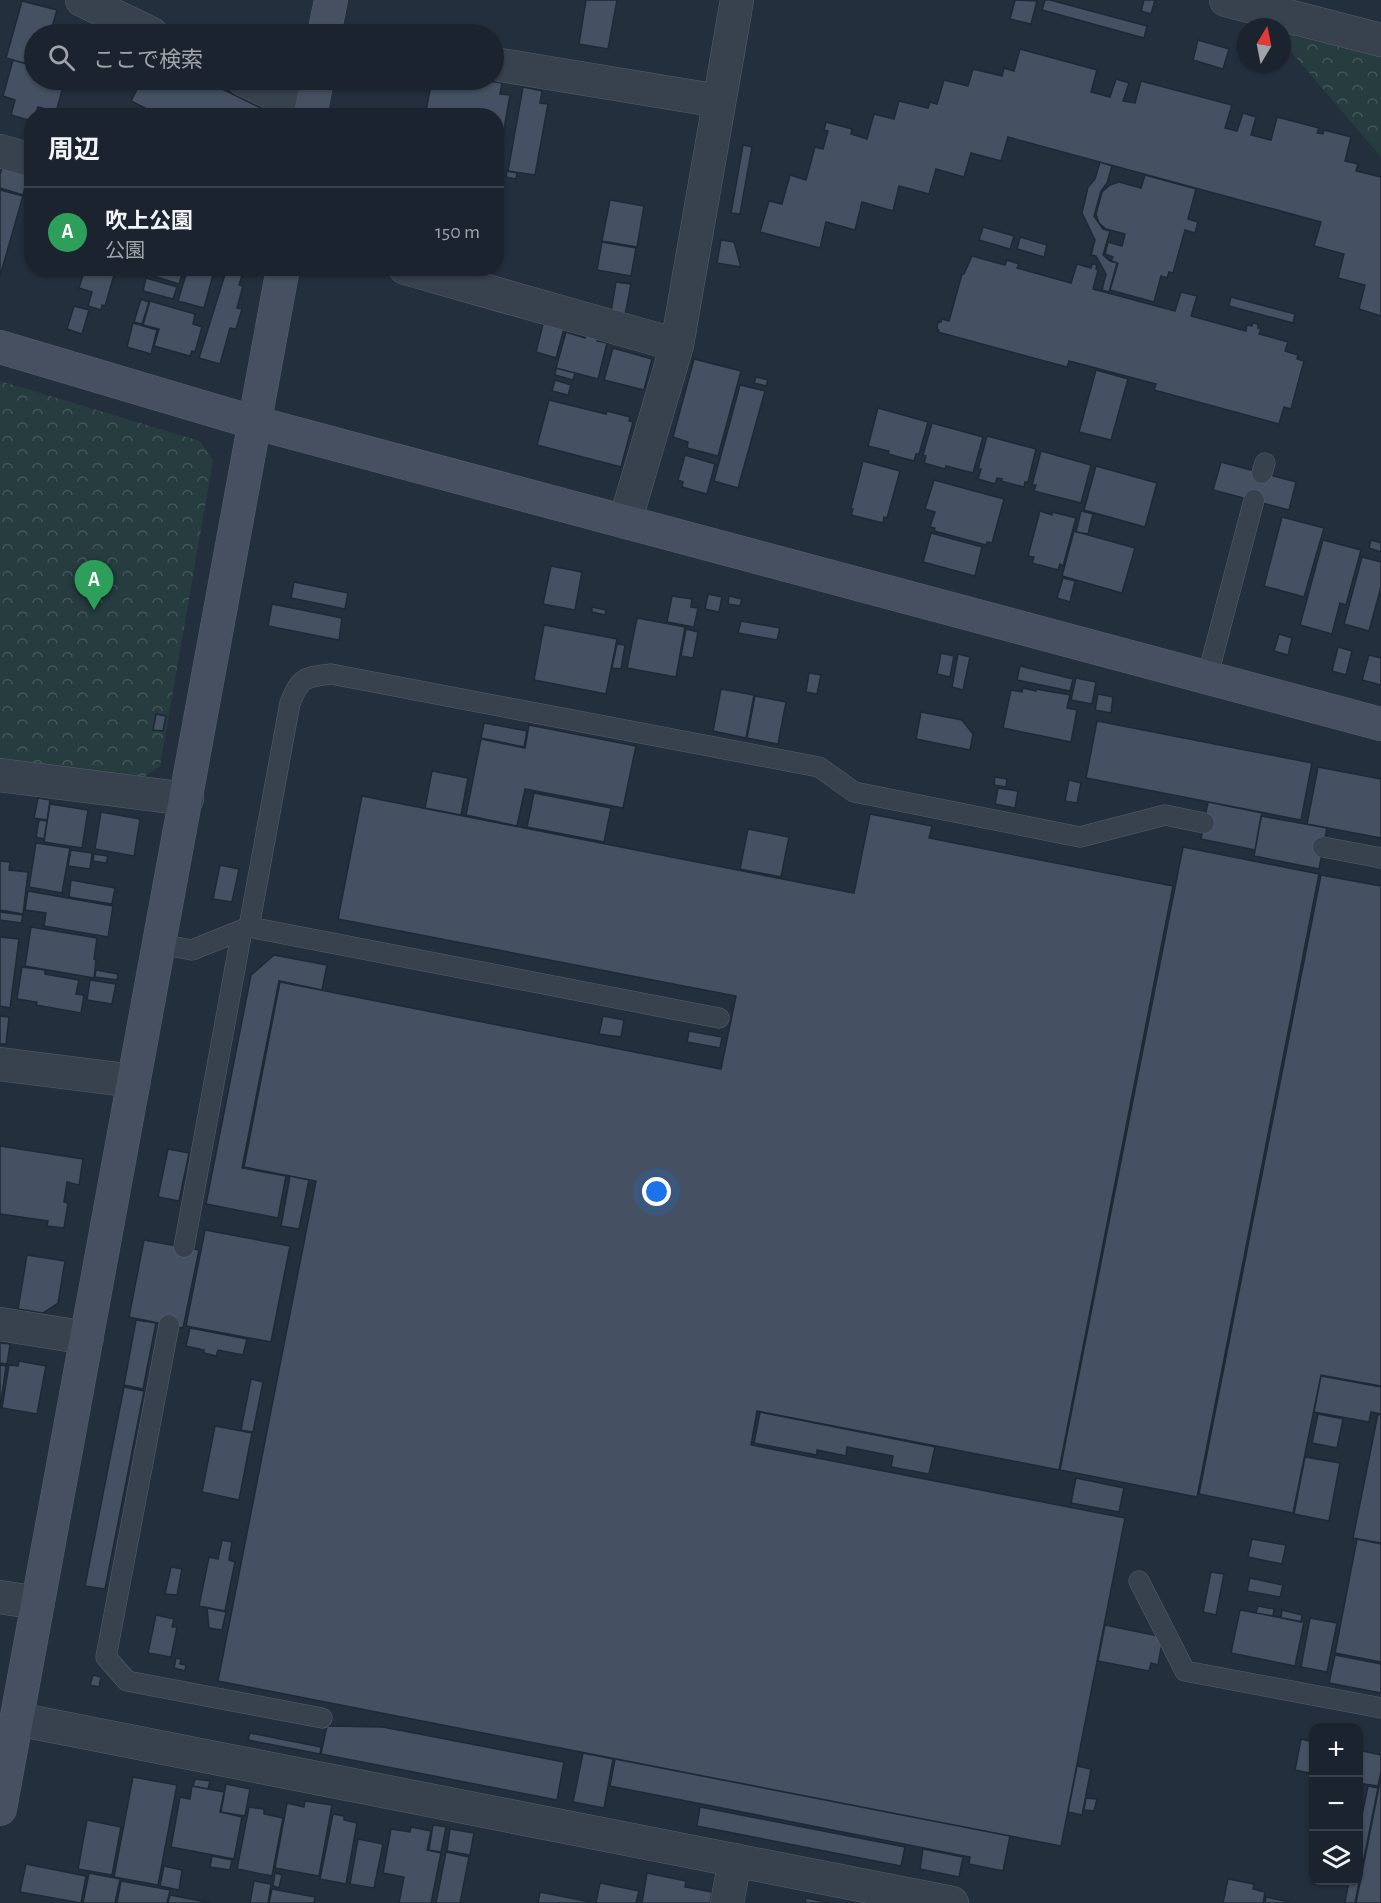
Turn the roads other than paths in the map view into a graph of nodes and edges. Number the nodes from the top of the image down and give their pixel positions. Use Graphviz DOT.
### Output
graph roads {
  1 [pos="82,0"];
  2 [pos="331,0"];
  3 [pos="737,0"];
  4 [pos="1226,0"];
  5 [pos="131,24"];
  6 [pos="326,24"];
  7 [pos="1381,40"];
  8 [pos="504,66"];
  9 [pos="263,90"];
  10 [pos="314,90"];
  11 [pos="719,101"];
  12 [pos="298,108"];
  13 [pos="311,108"];
  14 [pos="0,151"];
  15 [pos="24,158"];
  16 [pos="282,276"];
  17 [pos="433,276"];
  18 [pos="677,345"];
  19 [pos="0,347"];
  20 [pos="256,423"];
  21 [pos="1254,500"];
  22 [pos="625,522"];
  23 [pos="1207,678"];
  24 [pos="1381,724"];
  25 [pos="0,775"];
  26 [pos="187,799"];
  27 [pos="1204,823"];
  28 [pos="1323,847"];
  29 [pos="1381,858"];
  30 [pos="245,929"];
  31 [pos="159,944"];
  32 [pos="719,1018"];
  33 [pos="0,1064"];
  34 [pos="134,1081"];
  35 [pos="184,1247"];
  36 [pos="0,1324"];
  37 [pos="169,1325"];
  38 [pos="87,1338"];
  39 [pos="1139,1581"];
  40 [pos="0,1597"];
  41 [pos="38,1603"];
  42 [pos="1381,1708"];
  43 [pos="322,1718"];
  44 [pos="17,1719"];
  45 [pos="0,1809"];
  46 [pos="735,1860"];
  47 [pos="727,1903"];
  48 [pos="952,1903"];
  1 -- 5 [label="street"];
  2 -- 6 [label="street"];
  3 -- 11 [label="street"];
  4 -- 7 [label="street"];
  8 -- 11 [label="street"];
  9 -- 12 [label="street"];
  10 -- 13 [label="street"];
  11 -- 18 [label="street"];
  14 -- 15 [label="street"];
  16 -- 20 [label="street"];
  17 -- 18 [label="street"];
  18 -- 22 [label="street"];
  19 -- 20 [label="street"];
  20 -- 22 [label="street"];
  20 -- 26 [label="street"];
  21 -- 23 [label="lane"];
  22 -- 23 [label="street"];
  23 -- 24 [label="street"];
  25 -- 26 [label="street"];
  26 -- 31 [label="street"];
  27 -- 30 [label="lane"];
  28 -- 29 [label="lane"];
  30 -- 31 [label="lane"];
  30 -- 32 [label="lane"];
  30 -- 35 [label="lane"];
  31 -- 34 [label="street"];
  33 -- 34 [label="street"];
  34 -- 38 [label="street"];
  36 -- 38 [label="street"];
  37 -- 43 [label="lane"];
  38 -- 41 [label="street"];
  39 -- 42 [label="lane"];
  40 -- 41 [label="street"];
  41 -- 44 [label="street"];
  44 -- 45 [label="street"];
  44 -- 46 [label="street"];
  46 -- 47 [label="street"];
  46 -- 48 [label="street"];
}
